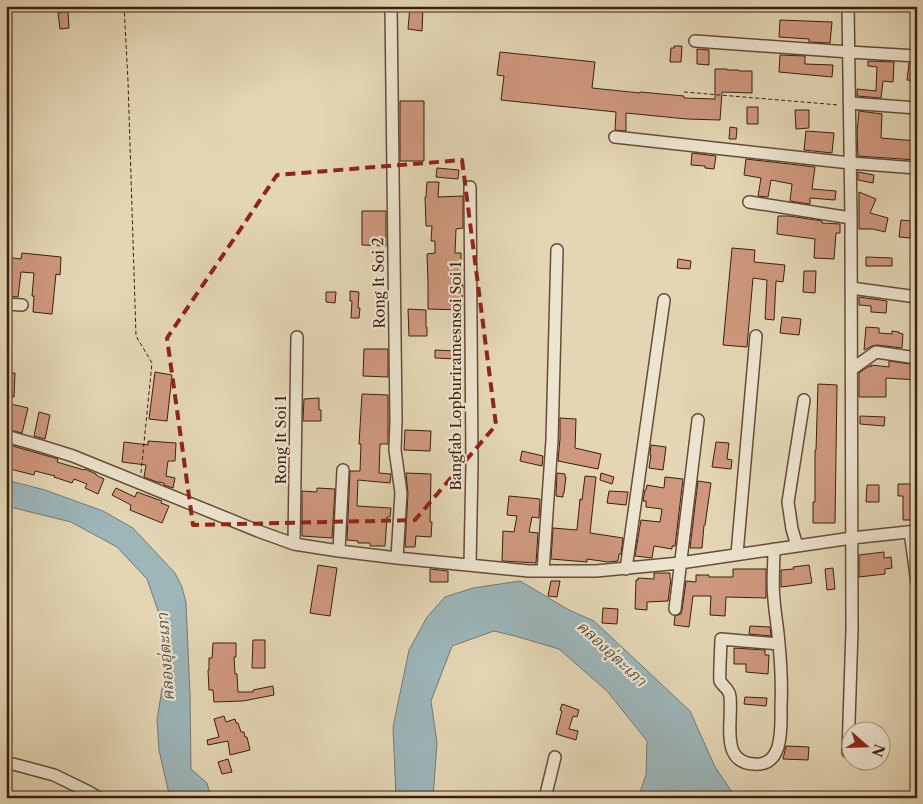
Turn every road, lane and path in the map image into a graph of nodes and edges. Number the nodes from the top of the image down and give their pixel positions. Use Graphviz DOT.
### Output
graph roads {
  1 [pos="124,6"];
  2 [pos="848,6"];
  3 [pos="391,7"];
  4 [pos="696,41"];
  5 [pos="849,52"];
  6 [pos="917,56"];
  7 [pos="684,92"];
  8 [pos="849,105"];
  9 [pos="917,108"];
  10 [pos="616,137"];
  11 [pos="850,163"];
  12 [pos="917,168"];
  13 [pos="470,187"];
  14 [pos="749,202"];
  15 [pos="851,218"];
  16 [pos="557,250"];
  17 [pos="851,288"];
  18 [pos="917,297"];
  19 [pos="664,300"];
  20 [pos="6,304"];
  21 [pos="22,305"];
  22 [pos="756,336"];
  23 [pos="296,337"];
  24 [pos="917,358"];
  25 [pos="852,369"];
  26 [pos="804,400"];
  27 [pos="698,420"];
  28 [pos="6,436"];
  29 [pos="343,470"];
  30 [pos="140,484"];
  31 [pos="913,531"];
  32 [pos="852,538"];
  33 [pos="294,544"];
  34 [pos="797,546"];
  35 [pos="774,550"];
  36 [pos="340,551"];
  37 [pos="737,554"];
  38 [pos="397,558"];
  39 [pos="680,563"];
  40 [pos="470,565"];
  41 [pos="626,568"];
  42 [pos="543,571"];
  43 [pos="917,582"];
  44 [pos="675,610"];
  45 [pos="779,644"];
  46 [pos="849,722"];
  47 [pos="555,757"];
  48 [pos="6,765"];
  49 [pos="98,798"];
  50 [pos="545,798"];
  1 -- 30 [label="path"];
  2 -- 5 [label="street"];
  3 -- 38 [label="street, Rong It Soi 2"];
  4 -- 5 [label="street"];
  5 -- 6 [label="street"];
  5 -- 8 [label="street"];
  7 -- 8 [label="path"];
  8 -- 9 [label="street"];
  8 -- 11 [label="street"];
  10 -- 11 [label="street"];
  11 -- 12 [label="street"];
  11 -- 15 [label="street"];
  13 -- 40 [label="street, Bangfab Lopburiramesnsoi Soi 1"];
  14 -- 15 [label="street"];
  15 -- 17 [label="street"];
  16 -- 42 [label="street"];
  17 -- 18 [label="street"];
  17 -- 25 [label="street"];
  19 -- 41 [label="street"];
  20 -- 21 [label="street"];
  22 -- 37 [label="street"];
  23 -- 33 [label="street, Rong It Soi 1"];
  24 -- 25 [label="street"];
  25 -- 32 [label="street"];
  26 -- 34 [label="street"];
  27 -- 39 [label="street"];
  28 -- 30 [label="street"];
  29 -- 36 [label="street"];
  30 -- 33 [label="street"];
  31 -- 32 [label="street"];
  31 -- 43 [label="street"];
  32 -- 34 [label="street"];
  32 -- 46 [label="street"];
  33 -- 36 [label="street"];
  34 -- 35 [label="street"];
  35 -- 37 [label="street"];
  35 -- 45 [label="street"];
  36 -- 38 [label="street"];
  37 -- 39 [label="street"];
  38 -- 40 [label="street"];
  39 -- 41 [label="street"];
  39 -- 44 [label="street"];
  40 -- 42 [label="street"];
  41 -- 42 [label="street"];
  45 -- 45 [label="street"];
  47 -- 50 [label="street"];
  48 -- 49 [label="street"];
}
